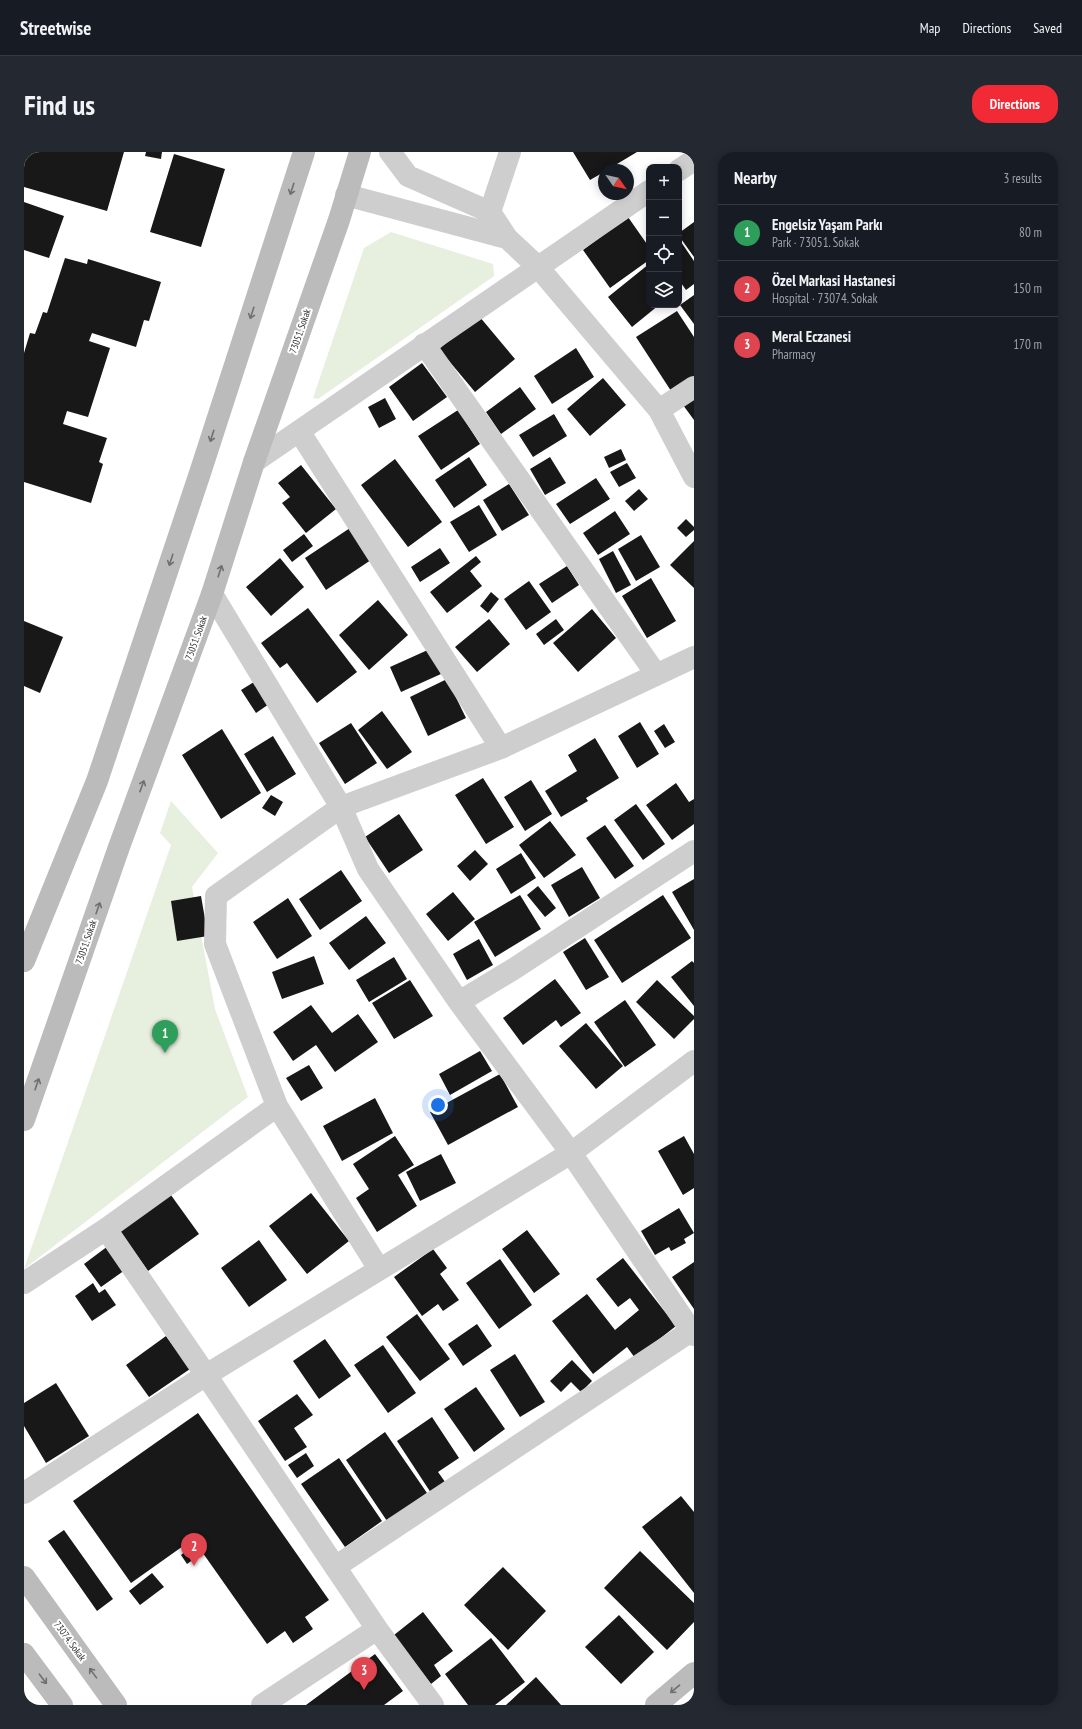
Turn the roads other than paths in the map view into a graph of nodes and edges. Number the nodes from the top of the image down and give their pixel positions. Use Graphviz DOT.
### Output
graph roads {
  1 [pos="304,152"];
  2 [pos="360,152"];
  3 [pos="390,152"];
  4 [pos="510,152"];
  5 [pos="694,160"];
  6 [pos="682,168"];
  7 [pos="646,193"];
  8 [pos="346,195"];
  9 [pos="490,212"];
  10 [pos="507,238"];
  11 [pos="538,267"];
  12 [pos="424,344"];
  13 [pos="694,387"];
  14 [pos="659,410"];
  15 [pos="299,431"];
  16 [pos="254,462"];
  17 [pos="694,477"];
  18 [pos="212,594"];
  19 [pos="694,657"];
  20 [pos="656,674"];
  21 [pos="501,748"];
  22 [pos="341,807"];
  23 [pos="694,852"];
  24 [pos="24,961"];
  25 [pos="459,1002"];
  26 [pos="694,1061"];
  27 [pos="277,1106"];
  28 [pos="24,1120"];
  29 [pos="571,1153"];
  30 [pos="106,1230"];
  31 [pos="379,1269"];
  32 [pos="24,1283"];
  33 [pos="693,1332"];
  34 [pos="206,1375"];
  35 [pos="24,1493"];
  36 [pos="335,1567"];
  37 [pos="24,1577"];
  38 [pos="377,1629"];
  39 [pos="24,1654"];
  40 [pos="694,1673"];
  41 [pos="62,1705"];
  42 [pos="116,1705"];
  43 [pos="262,1705"];
  44 [pos="433,1705"];
  45 [pos="656,1705"];
  1 -- 24 [label="main road, one-way"];
  2 -- 8 [label="main road, 73051. Sokak"];
  3 -- 9 [label="street"];
  4 -- 9 [label="street"];
  5 -- 6 [label="street"];
  7 -- 11 [label="street"];
  8 -- 10 [label="street"];
  8 -- 16 [label="main road, 73051. Sokak"];
  9 -- 10 [label="street"];
  10 -- 11 [label="street"];
  11 -- 12 [label="street"];
  11 -- 14 [label="street"];
  12 -- 15 [label="street"];
  12 -- 20 [label="street"];
  13 -- 14 [label="street"];
  14 -- 17 [label="street"];
  15 -- 16 [label="street"];
  15 -- 21 [label="street"];
  18 -- 16 [label="main road, 73051. Sokak, one-way"];
  18 -- 22 [label="street"];
  28 -- 18 [label="main road, 73051. Sokak, one-way"];
  19 -- 20 [label="street"];
  20 -- 21 [label="street"];
  21 -- 22 [label="street"];
  22 -- 25 [label="street"];
  22 -- 27 [label="street"];
  23 -- 25 [label="street"];
  25 -- 29 [label="street"];
  26 -- 29 [label="street"];
  27 -- 30 [label="street"];
  27 -- 31 [label="street"];
  29 -- 31 [label="street"];
  29 -- 33 [label="street"];
  30 -- 32 [label="street"];
  30 -- 34 [label="street"];
  31 -- 34 [label="street"];
  33 -- 36 [label="street"];
  34 -- 35 [label="street"];
  34 -- 36 [label="street"];
  36 -- 38 [label="street"];
  42 -- 37 [label="main road, 73074. Sokak, one-way"];
  38 -- 43 [label="street"];
  38 -- 44 [label="street"];
  39 -- 41 [label="main road, one-way"];
  40 -- 45 [label="main road, one-way"];
}
